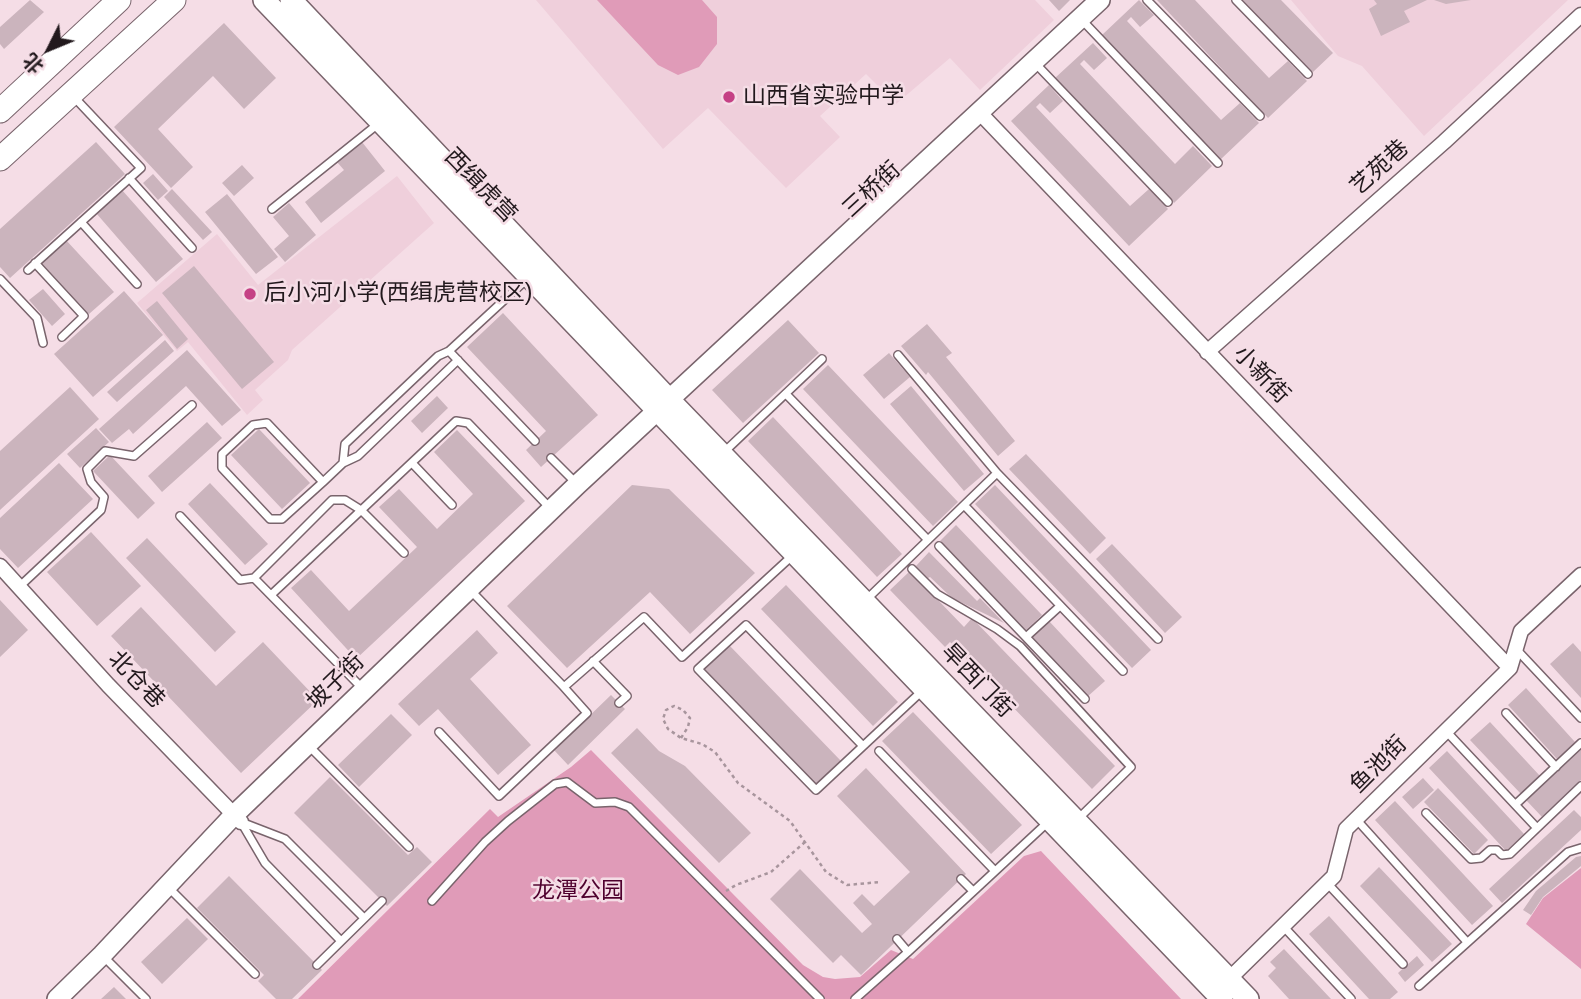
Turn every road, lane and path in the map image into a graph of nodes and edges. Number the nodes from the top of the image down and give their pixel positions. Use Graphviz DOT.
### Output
graph roads {
  1 [pos="120,0"];
  2 [pos="174,0"];
  3 [pos="264,0"];
  4 [pos="291,0"];
  5 [pos="1100,0"];
  6 [pos="1112,0"];
  7 [pos="1147,0"];
  8 [pos="1236,0"];
  9 [pos="1581,15"];
  10 [pos="1083,21"];
  11 [pos="1037,65"];
  12 [pos="1308,74"];
  13 [pos="71,93"];
  14 [pos="0,111"];
  15 [pos="982,116"];
  16 [pos="1259,116"];
  17 [pos="381,121"];
  18 [pos="0,159"];
  19 [pos="1218,163"];
  20 [pos="129,178"];
  21 [pos="1168,202"];
  22 [pos="272,209"];
  23 [pos="81,222"];
  24 [pos="192,248"];
  25 [pos="35,263"];
  26 [pos="27,270"];
  27 [pos="530,276"];
  28 [pos="0,279"];
  29 [pos="137,284"];
  30 [pos="62,337"];
  31 [pos="43,343"];
  32 [pos="449,351"];
  33 [pos="1207,352"];
  34 [pos="898,355"];
  35 [pos="822,359"];
  36 [pos="458,360"];
  37 [pos="786,394"];
  38 [pos="192,405"];
  39 [pos="666,407"];
  40 [pos="535,441"];
  41 [pos="722,454"];
  42 [pos="551,458"];
  43 [pos="343,463"];
  44 [pos="412,463"];
  45 [pos="997,473"];
  46 [pos="323,482"];
  47 [pos="580,488"];
  48 [pos="452,505"];
  49 [pos="964,505"];
  50 [pos="361,510"];
  51 [pos="555,512"];
  52 [pos="180,516"];
  53 [pos="928,540"];
  54 [pos="939,546"];
  55 [pos="404,553"];
  56 [pos="795,553"];
  57 [pos="0,566"];
  58 [pos="912,569"];
  59 [pos="1581,575"];
  60 [pos="254,578"];
  61 [pos="19,587"];
  62 [pos="271,595"];
  63 [pos="475,595"];
  64 [pos="864,602"];
  65 [pos="1060,606"];
  66 [pos="1026,637"];
  67 [pos="1158,639"];
  68 [pos="1516,649"];
  69 [pos="593,661"];
  70 [pos="1510,668"];
  71 [pos="1124,671"];
  72 [pos="562,685"];
  73 [pos="925,688"];
  74 [pos="367,693"];
  75 [pos="1086,699"];
  76 [pos="619,703"];
  77 [pos="1506,713"];
  78 [pos="1581,718"];
  79 [pos="1446,730"];
  80 [pos="439,732"];
  81 [pos="681,738"];
  82 [pos="1581,743"];
  83 [pos="863,746"];
  84 [pos="310,748"];
  85 [pos="879,751"];
  86 [pos="1556,767"];
  87 [pos="1581,786"];
  88 [pos="1516,804"];
  89 [pos="1426,813"];
  90 [pos="238,819"];
  91 [pos="1356,819"];
  92 [pos="1051,820"];
  93 [pos="1076,820"];
  94 [pos="1537,828"];
  95 [pos="805,842"];
  96 [pos="409,848"];
  97 [pos="1581,848"];
  98 [pos="995,871"];
  99 [pos="961,879"];
  100 [pos="880,882"];
  101 [pos="1327,883"];
  102 [pos="171,889"];
  103 [pos="973,891"];
  104 [pos="719,898"];
  105 [pos="382,901"];
  106 [pos="432,901"];
  107 [pos="364,918"];
  108 [pos="1283,926"];
  109 [pos="897,939"];
  110 [pos="341,941"];
  111 [pos="1467,942"];
  112 [pos="908,952"];
  113 [pos="105,958"];
  114 [pos="1403,964"];
  115 [pos="317,965"];
  116 [pos="254,974"];
  117 [pos="1419,986"];
  118 [pos="1222,990"];
  119 [pos="66,998"];
  120 [pos="146,999"];
  121 [pos="820,999"];
  122 [pos="855,999"];
  123 [pos="1248,999"];
  124 [pos="1351,999"];
  1 -- 14 [label="main road"];
  2 -- 13 [label="main road"];
  3 -- 17 [label="main road, 西缉虎营"];
  4 -- 39 [label="main road, 西缉虎营"];
  5 -- 10 [label="street, 三桥街"];
  6 -- 10 [label="street, 三桥街"];
  7 -- 16 [label="lane"];
  8 -- 12 [label="lane"];
  9 -- 33 [label="street, 艺苑巷"];
  10 -- 11 [label="street, 三桥街"];
  10 -- 19 [label="lane"];
  11 -- 15 [label="street, 三桥街"];
  11 -- 21 [label="lane"];
  13 -- 18 [label="main road"];
  13 -- 20 [label="lane"];
  15 -- 33 [label="street, 小新街"];
  15 -- 39 [label="street, 三桥街"];
  17 -- 22 [label="lane"];
  17 -- 27 [label="main road, 西缉虎营"];
  20 -- 23 [label="lane"];
  20 -- 24 [label="lane"];
  23 -- 25 [label="lane"];
  23 -- 29 [label="lane"];
  25 -- 26 [label="lane"];
  25 -- 30 [label="lane"];
  27 -- 32 [label="lane"];
  27 -- 39 [label="main road, 西缉虎营"];
  28 -- 31 [label="lane"];
  32 -- 36 [label="lane"];
  32 -- 43 [label="lane"];
  33 -- 70 [label="street, 小新街"];
  34 -- 45 [label="lane"];
  35 -- 37 [label="lane"];
  36 -- 40 [label="lane"];
  36 -- 43 [label="lane"];
  37 -- 41 [label="lane"];
  37 -- 53 [label="lane"];
  38 -- 61 [label="lane"];
  39 -- 41 [label="main road, 旱西门街"];
  39 -- 47 [label="street, 坡子街"];
  39 -- 56 [label="main road, 旱西门街"];
  41 -- 64 [label="main road, 旱西门街"];
  42 -- 47 [label="lane"];
  43 -- 46 [label="lane"];
  44 -- 48 [label="lane"];
  44 -- 50 [label="lane"];
  44 -- 51 [label="lane"];
  45 -- 49 [label="lane"];
  45 -- 67 [label="lane"];
  46 -- 46 [label="lane"];
  47 -- 51 [label="street, 坡子街"];
  49 -- 53 [label="lane"];
  49 -- 65 [label="lane"];
  50 -- 55 [label="lane"];
  50 -- 60 [label="lane"];
  50 -- 62 [label="lane"];
  51 -- 63 [label="street, 坡子街"];
  51 -- 74 [label="street, 坡子街"];
  52 -- 60 [label="lane"];
  53 -- 64 [label="lane"];
  54 -- 66 [label="lane"];
  56 -- 69 [label="lane"];
  56 -- 73 [label="main road, 旱西门街"];
  57 -- 61 [label="street, 北仓巷"];
  58 -- 93 [label="lane"];
  59 -- 68 [label="street, 鱼池街"];
  60 -- 62 [label="lane"];
  61 -- 90 [label="street, 北仓巷"];
  62 -- 74 [label="lane"];
  63 -- 72 [label="lane"];
  63 -- 74 [label="street, 坡子街"];
  64 -- 93 [label="main road, 旱西门街"];
  65 -- 66 [label="lane"];
  65 -- 71 [label="lane"];
  66 -- 75 [label="lane"];
  68 -- 70 [label="street, 鱼池街"];
  68 -- 78 [label="lane"];
  69 -- 72 [label="lane"];
  69 -- 76 [label="lane"];
  70 -- 79 [label="street, 鱼池街"];
  72 -- 80 [label="lane"];
  73 -- 83 [label="lane"];
  73 -- 92 [label="main road, 旱西门街"];
  74 -- 84 [label="street, 坡子街"];
  77 -- 86 [label="lane"];
  79 -- 88 [label="lane"];
  79 -- 91 [label="street, 鱼池街"];
  81 -- 81 [label="path"];
  81 -- 95 [label="path"];
  82 -- 86 [label="lane"];
  83 -- 83 [label="lane"];
  84 -- 90 [label="street, 坡子街"];
  84 -- 96 [label="lane"];
  85 -- 98 [label="lane"];
  86 -- 88 [label="lane"];
  87 -- 94 [label="lane"];
  88 -- 94 [label="lane"];
  89 -- 94 [label="lane"];
  90 -- 102 [label="street, 坡子街"];
  90 -- 107 [label="lane"];
  90 -- 110 [label="lane"];
  91 -- 101 [label="street, 鱼池街"];
  91 -- 111 [label="lane"];
  92 -- 98 [label="lane"];
  92 -- 118 [label="main road, 旱西门街"];
  93 -- 118 [label="main road, 旱西门街"];
  95 -- 100 [label="path"];
  95 -- 104 [label="path"];
  97 -- 111 [label="lane"];
  98 -- 103 [label="lane"];
  99 -- 103 [label="lane"];
  101 -- 108 [label="street, 鱼池街"];
  101 -- 114 [label="lane"];
  102 -- 113 [label="street, 坡子街"];
  102 -- 116 [label="lane"];
  103 -- 112 [label="lane"];
  104 -- 106 [label="lane"];
  104 -- 121 [label="lane"];
  105 -- 107 [label="lane"];
  107 -- 110 [label="lane"];
  108 -- 118 [label="street, 鱼池街"];
  108 -- 124 [label="lane"];
  109 -- 112 [label="lane"];
  110 -- 115 [label="lane"];
  111 -- 117 [label="lane"];
  112 -- 122 [label="lane"];
  113 -- 119 [label="street, 坡子街"];
  113 -- 120 [label="lane"];
  118 -- 123 [label="main road, 旱西门街"];
}
